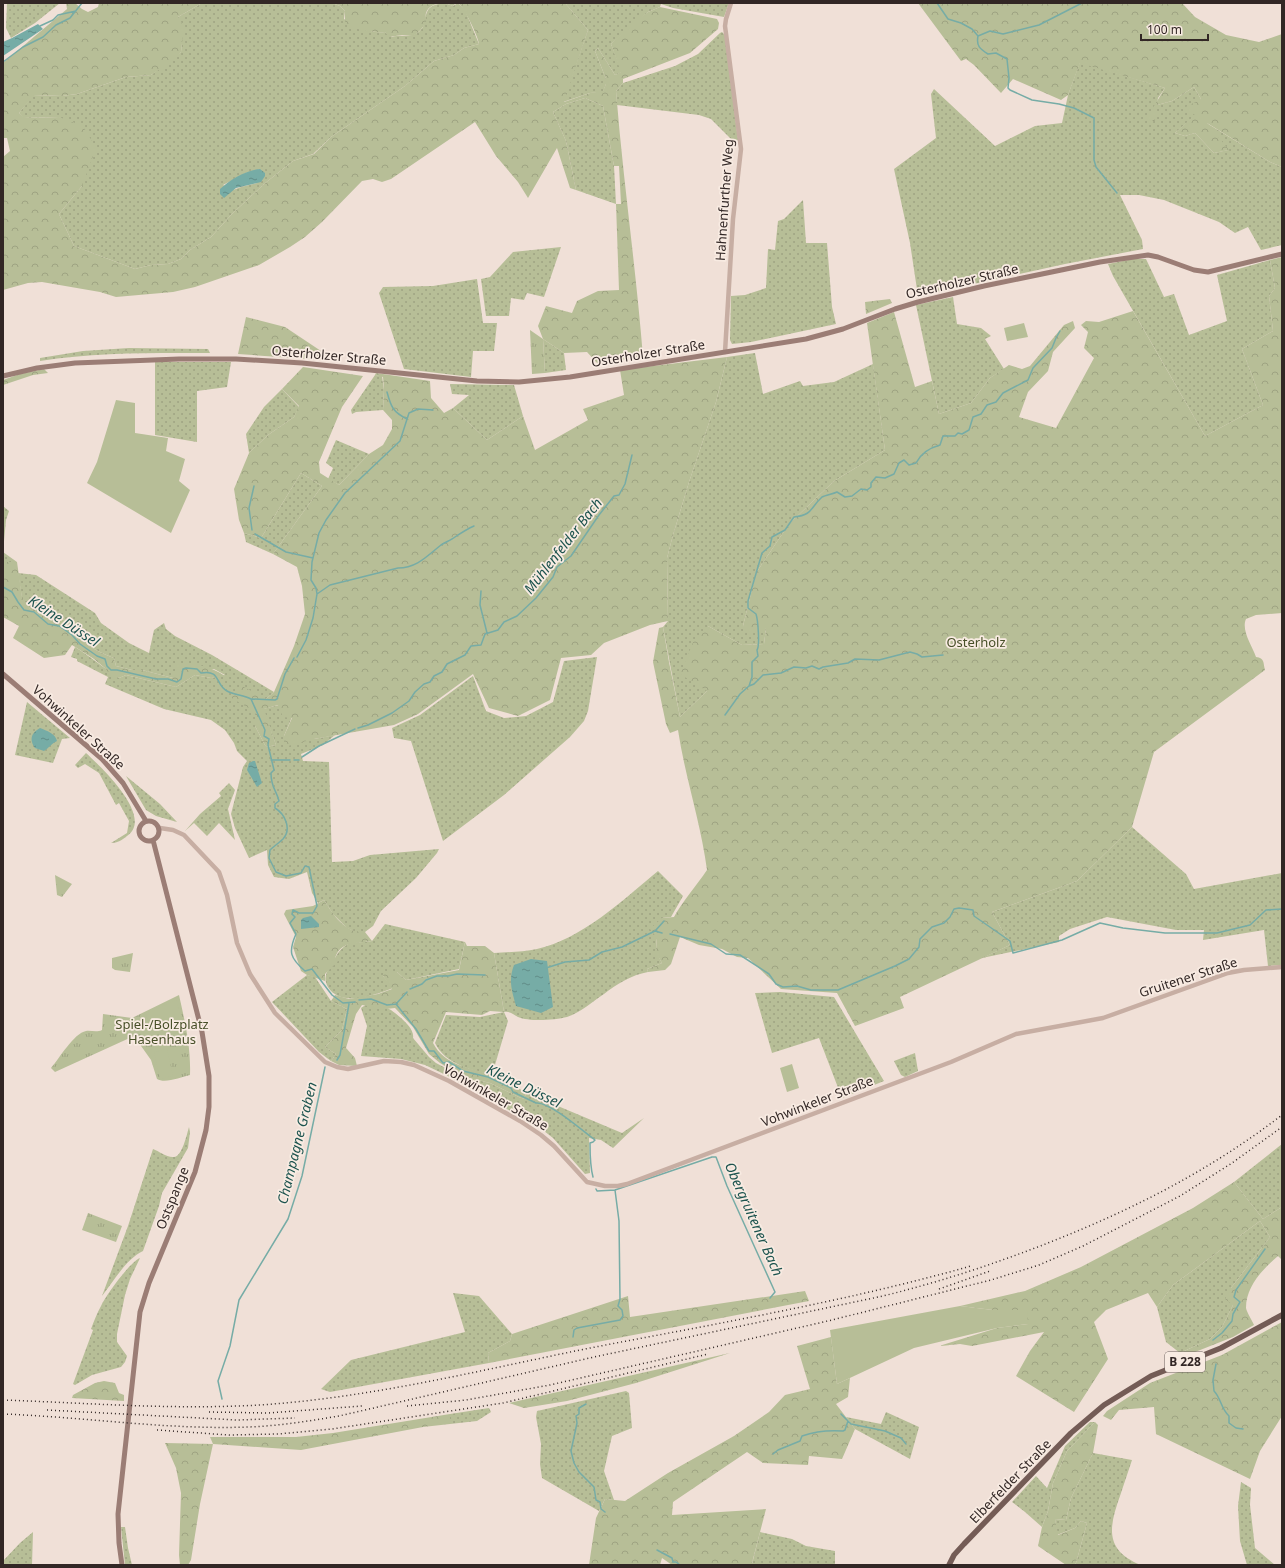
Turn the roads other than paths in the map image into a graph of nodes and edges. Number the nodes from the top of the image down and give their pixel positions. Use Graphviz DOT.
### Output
graph roads {
  1 [pos="732,3"];
  2 [pos="1282,254"];
  3 [pos="726,352"];
  4 [pos="3,376"];
  5 [pos="4,675"];
  6 [pos="146,821"];
  7 [pos="160,828"];
  8 [pos="153,840"];
  9 [pos="1282,967"];
  10 [pos="1103,1018"];
  11 [pos="1282,1315"];
  12 [pos="122,1565"];
  13 [pos="949,1565"];
  1 -- 3 [label="street, Hahnenfurther Weg"];
  2 -- 3 [label="main road, Osterholzer Straße"];
  3 -- 4 [label="main road, Osterholzer Straße"];
  5 -- 6 [label="main road, Vohwinkeler Straße"];
  6 -- 7 [label="main road"];
  6 -- 8 [label="main road"];
  7 -- 8 [label="main road"];
  7 -- 10 [label="street, Vohwinkeler Straße"];
  8 -- 12 [label="main road, Ostspange"];
  9 -- 10 [label="street, Gruitener Straße"];
  11 -- 13 [label="main road, Elberfelder Straße / B 228"];
}
